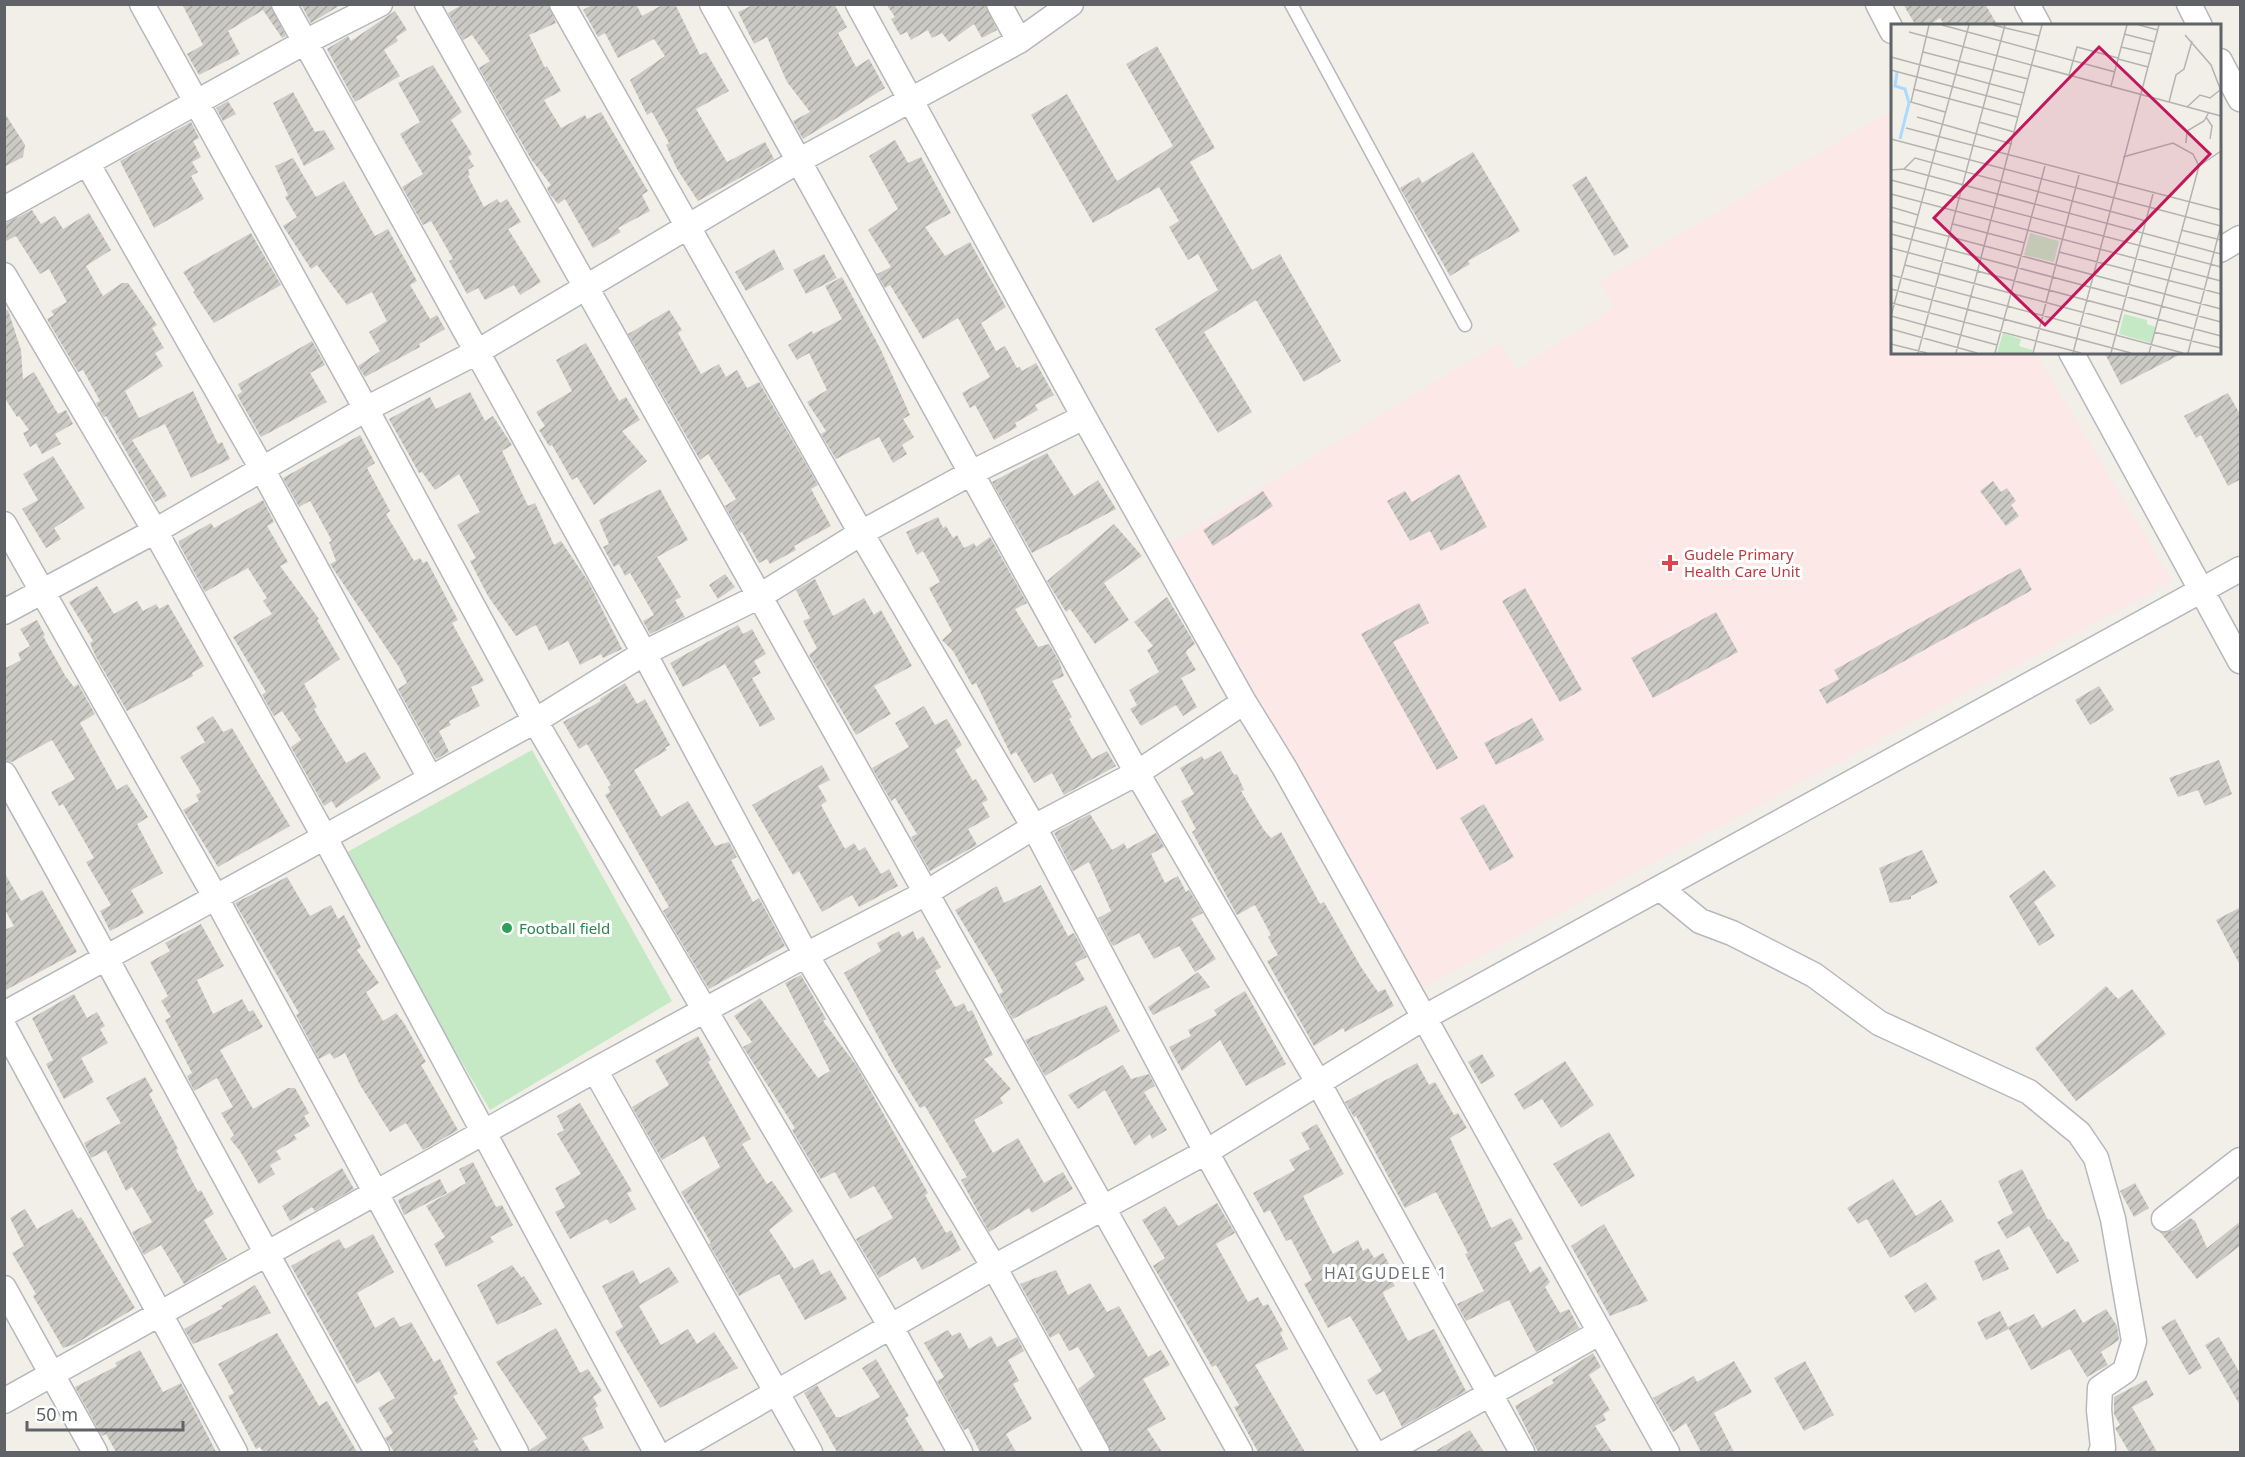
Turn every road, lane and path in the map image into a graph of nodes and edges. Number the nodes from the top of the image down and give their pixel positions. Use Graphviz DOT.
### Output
graph roads {
  1 [pos="142,4"];
  2 [pos="284,4"];
  3 [pos="380,4"];
  4 [pos="427,4"];
  5 [pos="562,4"];
  6 [pos="712,4"];
  7 [pos="858,4"];
  8 [pos="999,4"];
  9 [pos="1071,4"];
  10 [pos="1291,4"];
  11 [pos="1878,4"];
  12 [pos="2027,4"];
  13 [pos="2189,4"];
  14 [pos="2038,24"];
  15 [pos="2199,24"];
  16 [pos="1891,27"];
  17 [pos="1018,41"];
  18 [pos="305,42"];
  19 [pos="2221,63"];
  20 [pos="2241,99"];
  21 [pos="912,101"];
  22 [pos="195,103"];
  23 [pos="800,160"];
  24 [pos="87,163"];
  25 [pos="4,209"];
  26 [pos="688,228"];
  27 [pos="2241,238"];
  28 [pos="2221,249"];
  29 [pos="4,274"];
  30 [pos="587,289"];
  31 [pos="1465,326"];
  32 [pos="477,352"];
  33 [pos="2072,354"];
  34 [pos="366,409"];
  35 [pos="1084,417"];
  36 [pos="261,467"];
  37 [pos="971,473"];
  38 [pos="4,524"];
  39 [pos="155,531"];
  40 [pos="861,533"];
  41 [pos="2241,569"];
  42 [pos="2201,590"];
  43 [pos="44,591"];
  44 [pos="760,596"];
  45 [pos="4,612"];
  46 [pos="644,653"];
  47 [pos="2241,661"];
  48 [pos="1244,702"];
  49 [pos="535,721"];
  50 [pos="1137,773"];
  51 [pos="4,774"];
  52 [pos="430,778"];
  53 [pos="1034,828"];
  54 [pos="325,838"];
  55 [pos="1660,888"];
  56 [pos="926,893"];
  57 [pos="216,898"];
  58 [pos="806,955"];
  59 [pos="108,957"];
  60 [pos="707,1011"];
  61 [pos="4,1014"];
  62 [pos="1425,1017"];
  63 [pos="4,1027"];
  64 [pos="595,1070"];
  65 [pos="1319,1084"];
  66 [pos="483,1135"];
  67 [pos="1206,1152"];
  68 [pos="2241,1160"];
  69 [pos="377,1192"];
  70 [pos="1104,1209"];
  71 [pos="2164,1219"];
  72 [pos="266,1255"];
  73 [pos="994,1267"];
  74 [pos="4,1288"];
  75 [pos="161,1314"];
  76 [pos="891,1327"];
  77 [pos="1599,1333"];
  78 [pos="52,1375"];
  79 [pos="776,1394"];
  80 [pos="1490,1394"];
  81 [pos="4,1401"];
  82 [pos="95,1452"];
  83 [pos="235,1452"];
  84 [pos="377,1452"];
  85 [pos="516,1452"];
  86 [pos="656,1452"];
  87 [pos="673,1452"];
  88 [pos="810,1452"];
  89 [pos="960,1452"];
  90 [pos="1097,1452"];
  91 [pos="1240,1452"];
  92 [pos="1373,1452"];
  93 [pos="1386,1452"];
  94 [pos="1522,1452"];
  95 [pos="1667,1452"];
  96 [pos="2101,1452"];
  1 -- 22 [label="street"];
  2 -- 18 [label="street"];
  3 -- 18 [label="street"];
  4 -- 30 [label="street"];
  5 -- 26 [label="street"];
  6 -- 23 [label="street"];
  7 -- 21 [label="street"];
  8 -- 17 [label="street"];
  9 -- 17 [label="street"];
  10 -- 31 [label="lane"];
  11 -- 16 [label="street"];
  12 -- 14 [label="street"];
  13 -- 15 [label="street"];
  17 -- 21 [label="street"];
  18 -- 22 [label="street"];
  18 -- 32 [label="street"];
  19 -- 20 [label="street"];
  21 -- 23 [label="street"];
  21 -- 35 [label="street"];
  22 -- 24 [label="street"];
  22 -- 34 [label="street"];
  23 -- 26 [label="street"];
  23 -- 37 [label="street"];
  24 -- 25 [label="street"];
  24 -- 36 [label="street"];
  26 -- 30 [label="street"];
  26 -- 40 [label="street"];
  27 -- 28 [label="street"];
  29 -- 39 [label="street"];
  30 -- 32 [label="street"];
  30 -- 44 [label="street"];
  32 -- 34 [label="street"];
  32 -- 46 [label="street"];
  33 -- 42 [label="street"];
  34 -- 36 [label="street"];
  34 -- 49 [label="street"];
  35 -- 37 [label="street"];
  35 -- 48 [label="street"];
  36 -- 39 [label="street"];
  36 -- 52 [label="street"];
  37 -- 40 [label="street"];
  37 -- 50 [label="street"];
  38 -- 43 [label="street"];
  39 -- 43 [label="street"];
  39 -- 54 [label="street"];
  40 -- 44 [label="street"];
  40 -- 53 [label="street"];
  41 -- 42 [label="street"];
  42 -- 47 [label="street"];
  42 -- 55 [label="street"];
  43 -- 45 [label="street"];
  43 -- 57 [label="street"];
  44 -- 46 [label="street"];
  44 -- 56 [label="street"];
  46 -- 49 [label="street"];
  46 -- 58 [label="street"];
  48 -- 50 [label="street"];
  48 -- 62 [label="street"];
  49 -- 52 [label="street"];
  49 -- 60 [label="street"];
  50 -- 53 [label="street"];
  50 -- 65 [label="street"];
  51 -- 59 [label="street"];
  52 -- 54 [label="street"];
  53 -- 56 [label="street"];
  53 -- 67 [label="street"];
  54 -- 57 [label="street"];
  54 -- 66 [label="street"];
  55 -- 62 [label="street"];
  55 -- 96 [label="street"];
  56 -- 58 [label="street"];
  56 -- 70 [label="street"];
  57 -- 59 [label="street"];
  57 -- 69 [label="street"];
  58 -- 60 [label="street"];
  58 -- 73 [label="street"];
  59 -- 61 [label="street"];
  59 -- 72 [label="street"];
  60 -- 64 [label="street"];
  60 -- 76 [label="street"];
  62 -- 65 [label="street"];
  62 -- 77 [label="street"];
  63 -- 75 [label="street"];
  64 -- 66 [label="street"];
  64 -- 79 [label="street"];
  65 -- 67 [label="street"];
  65 -- 80 [label="street"];
  66 -- 69 [label="street"];
  66 -- 86 [label="street"];
  67 -- 70 [label="street"];
  67 -- 92 [label="street"];
  68 -- 71 [label="street"];
  69 -- 72 [label="street"];
  69 -- 85 [label="street"];
  70 -- 73 [label="street"];
  70 -- 91 [label="street"];
  72 -- 75 [label="street"];
  72 -- 84 [label="street"];
  73 -- 76 [label="street"];
  73 -- 90 [label="street"];
  74 -- 78 [label="street"];
  75 -- 78 [label="street"];
  75 -- 83 [label="street"];
  76 -- 79 [label="street"];
  76 -- 89 [label="street"];
  77 -- 80 [label="street"];
  77 -- 95 [label="street"];
  78 -- 81 [label="street"];
  78 -- 82 [label="street"];
  79 -- 87 [label="street"];
  79 -- 88 [label="street"];
  80 -- 93 [label="street"];
  80 -- 94 [label="street"];
}
